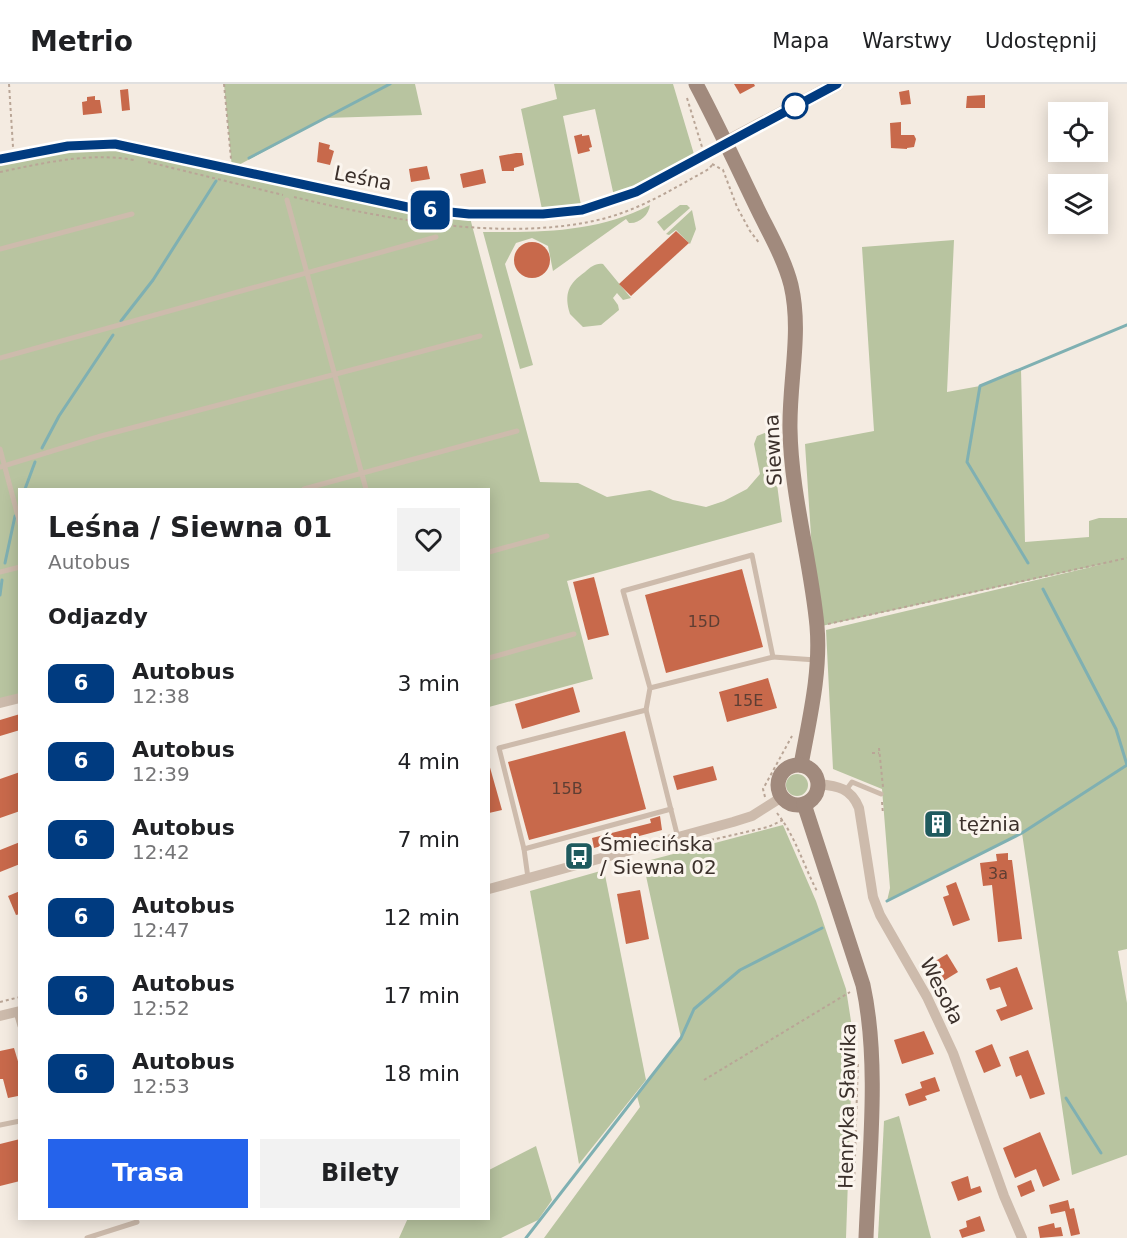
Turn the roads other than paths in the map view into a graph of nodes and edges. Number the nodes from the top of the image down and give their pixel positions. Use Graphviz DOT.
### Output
graph roads {
  1 [pos="696,84"];
  2 [pos="837,84"];
  3 [pos="726,143"];
  4 [pos="0,159"];
  5 [pos="287,200"];
  6 [pos="132,214"];
  7 [pos="436,237"];
  8 [pos="0,249"];
  9 [pos="305,273"];
  10 [pos="480,336"];
  11 [pos="0,358"];
  12 [pos="335,374"];
  13 [pos="517,431"];
  14 [pos="0,449"];
  15 [pos="2,466"];
  16 [pos="362,473"];
  17 [pos="308,488"];
  18 [pos="366,488"];
  19 [pos="18,518"];
  20 [pos="547,536"];
  21 [pos="490,552"];
  22 [pos="18,568"];
  23 [pos="0,572"];
  24 [pos="574,634"];
  25 [pos="773,657"];
  26 [pos="490,658"];
  27 [pos="817,660"];
  28 [pos="650,688"];
  29 [pos="18,698"];
  30 [pos="0,703"];
  31 [pos="646,710"];
  32 [pos="801,765"];
  33 [pos="818,784"];
  34 [pos="846,790"];
  35 [pos="881,794"];
  36 [pos="782,796"];
  37 [pos="804,804"];
  38 [pos="671,809"];
  39 [pos="678,837"];
  40 [pos="524,849"];
  41 [pos="528,878"];
  42 [pos="490,889"];
  43 [pos="18,1011"];
  44 [pos="0,1016"];
  45 [pos="18,1121"];
  46 [pos="0,1125"];
  47 [pos="137,1222"];
  48 [pos="87,1238"];
  49 [pos="866,1238"];
  50 [pos="1022,1238"];
  1 -- 3 [label="main road, Siewna"];
  2 -- 3 [label="street, Leśna"];
  3 -- 4 [label="street, Leśna"];
  3 -- 27 [label="main road, Siewna"];
  5 -- 9 [label="lane"];
  6 -- 8 [label="lane"];
  7 -- 9 [label="lane"];
  9 -- 11 [label="lane"];
  9 -- 12 [label="lane"];
  10 -- 12 [label="lane"];
  12 -- 15 [label="lane"];
  12 -- 16 [label="lane"];
  13 -- 16 [label="lane"];
  14 -- 15 [label="lane"];
  15 -- 19 [label="lane"];
  16 -- 17 [label="lane"];
  16 -- 18 [label="lane"];
  20 -- 21 [label="lane"];
  22 -- 23 [label="lane"];
  24 -- 26 [label="lane"];
  25 -- 27 [label="lane"];
  25 -- 28 [label="lane"];
  25 -- 28 [label="lane"];
  27 -- 32 [label="main road, Siewna"];
  28 -- 31 [label="lane"];
  29 -- 30 [label="street"];
  31 -- 38 [label="lane"];
  31 -- 40 [label="lane"];
  32 -- 33 [label="main road"];
  32 -- 36 [label="main road"];
  33 -- 34 [label="street"];
  33 -- 37 [label="main road"];
  34 -- 35 [label="lane"];
  34 -- 50 [label="street, Wesoła"];
  36 -- 37 [label="main road"];
  36 -- 39 [label="street"];
  37 -- 49 [label="main road, Henryka Sławika"];
  38 -- 39 [label="lane"];
  38 -- 40 [label="lane"];
  39 -- 41 [label="street"];
  40 -- 41 [label="lane"];
  41 -- 42 [label="street"];
  43 -- 44 [label="street"];
  45 -- 46 [label="lane"];
  47 -- 48 [label="lane"];
}
